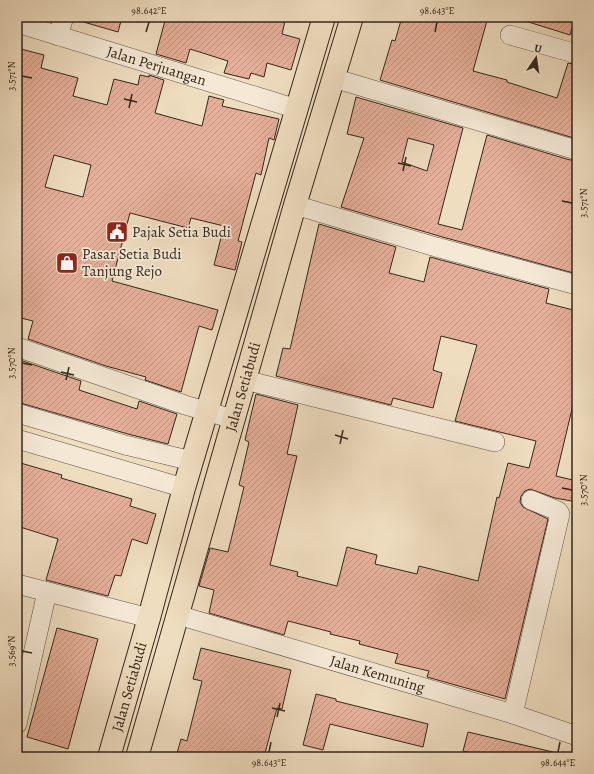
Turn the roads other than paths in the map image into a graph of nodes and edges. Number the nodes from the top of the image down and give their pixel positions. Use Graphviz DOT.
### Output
graph roads {
  1 [pos="64,17"];
  2 [pos="324,17"];
  3 [pos="352,17"];
  4 [pos="17,23"];
  5 [pos="510,35"];
  6 [pos="58,36"];
  7 [pos="577,54"];
  8 [pos="334,78"];
  9 [pos="297,108"];
  10 [pos="573,149"];
  11 [pos="295,205"];
  12 [pos="577,285"];
  13 [pos="17,347"];
  14 [pos="245,380"];
  15 [pos="207,411"];
  16 [pos="17,413"];
  17 [pos="233,419"];
  18 [pos="17,439"];
  19 [pos="496,442"];
  20 [pos="192,461"];
  21 [pos="184,488"];
  22 [pos="531,500"];
  23 [pos="17,584"];
  24 [pos="47,592"];
  25 [pos="178,615"];
  26 [pos="149,618"];
  27 [pos="513,714"];
  28 [pos="17,724"];
  29 [pos="577,736"];
  30 [pos="109,757"];
  31 [pos="137,757"];
  1 -- 6 [label="street"];
  2 -- 9 [label="main road, Jalan Setiabudi"];
  3 -- 8 [label="main road, Jalan Setiabudi"];
  4 -- 6 [label="street, Jalan Perjuangan"];
  5 -- 7 [label="street"];
  6 -- 9 [label="street, Jalan Perjuangan"];
  8 -- 10 [label="street"];
  8 -- 11 [label="main road, Jalan Setiabudi"];
  9 -- 15 [label="main road, Jalan Setiabudi"];
  11 -- 12 [label="street"];
  11 -- 14 [label="main road, Jalan Setiabudi"];
  13 -- 15 [label="street"];
  14 -- 17 [label="main road, Jalan Setiabudi"];
  14 -- 19 [label="street"];
  15 -- 17 [label="street"];
  15 -- 20 [label="main road, Jalan Setiabudi"];
  16 -- 20 [label="street"];
  17 -- 25 [label="main road, Jalan Setiabudi"];
  18 -- 21 [label="street"];
  20 -- 21 [label="main road, Jalan Setiabudi"];
  21 -- 26 [label="main road, Jalan Setiabudi"];
  22 -- 27 [label="street"];
  23 -- 24 [label="street"];
  24 -- 26 [label="street"];
  24 -- 28 [label="street"];
  25 -- 27 [label="street, Jalan Kemuning"];
  25 -- 31 [label="main road, Jalan Setiabudi"];
  26 -- 30 [label="main road, Jalan Setiabudi"];
  27 -- 29 [label="street, Jalan Kemuning"];
}
